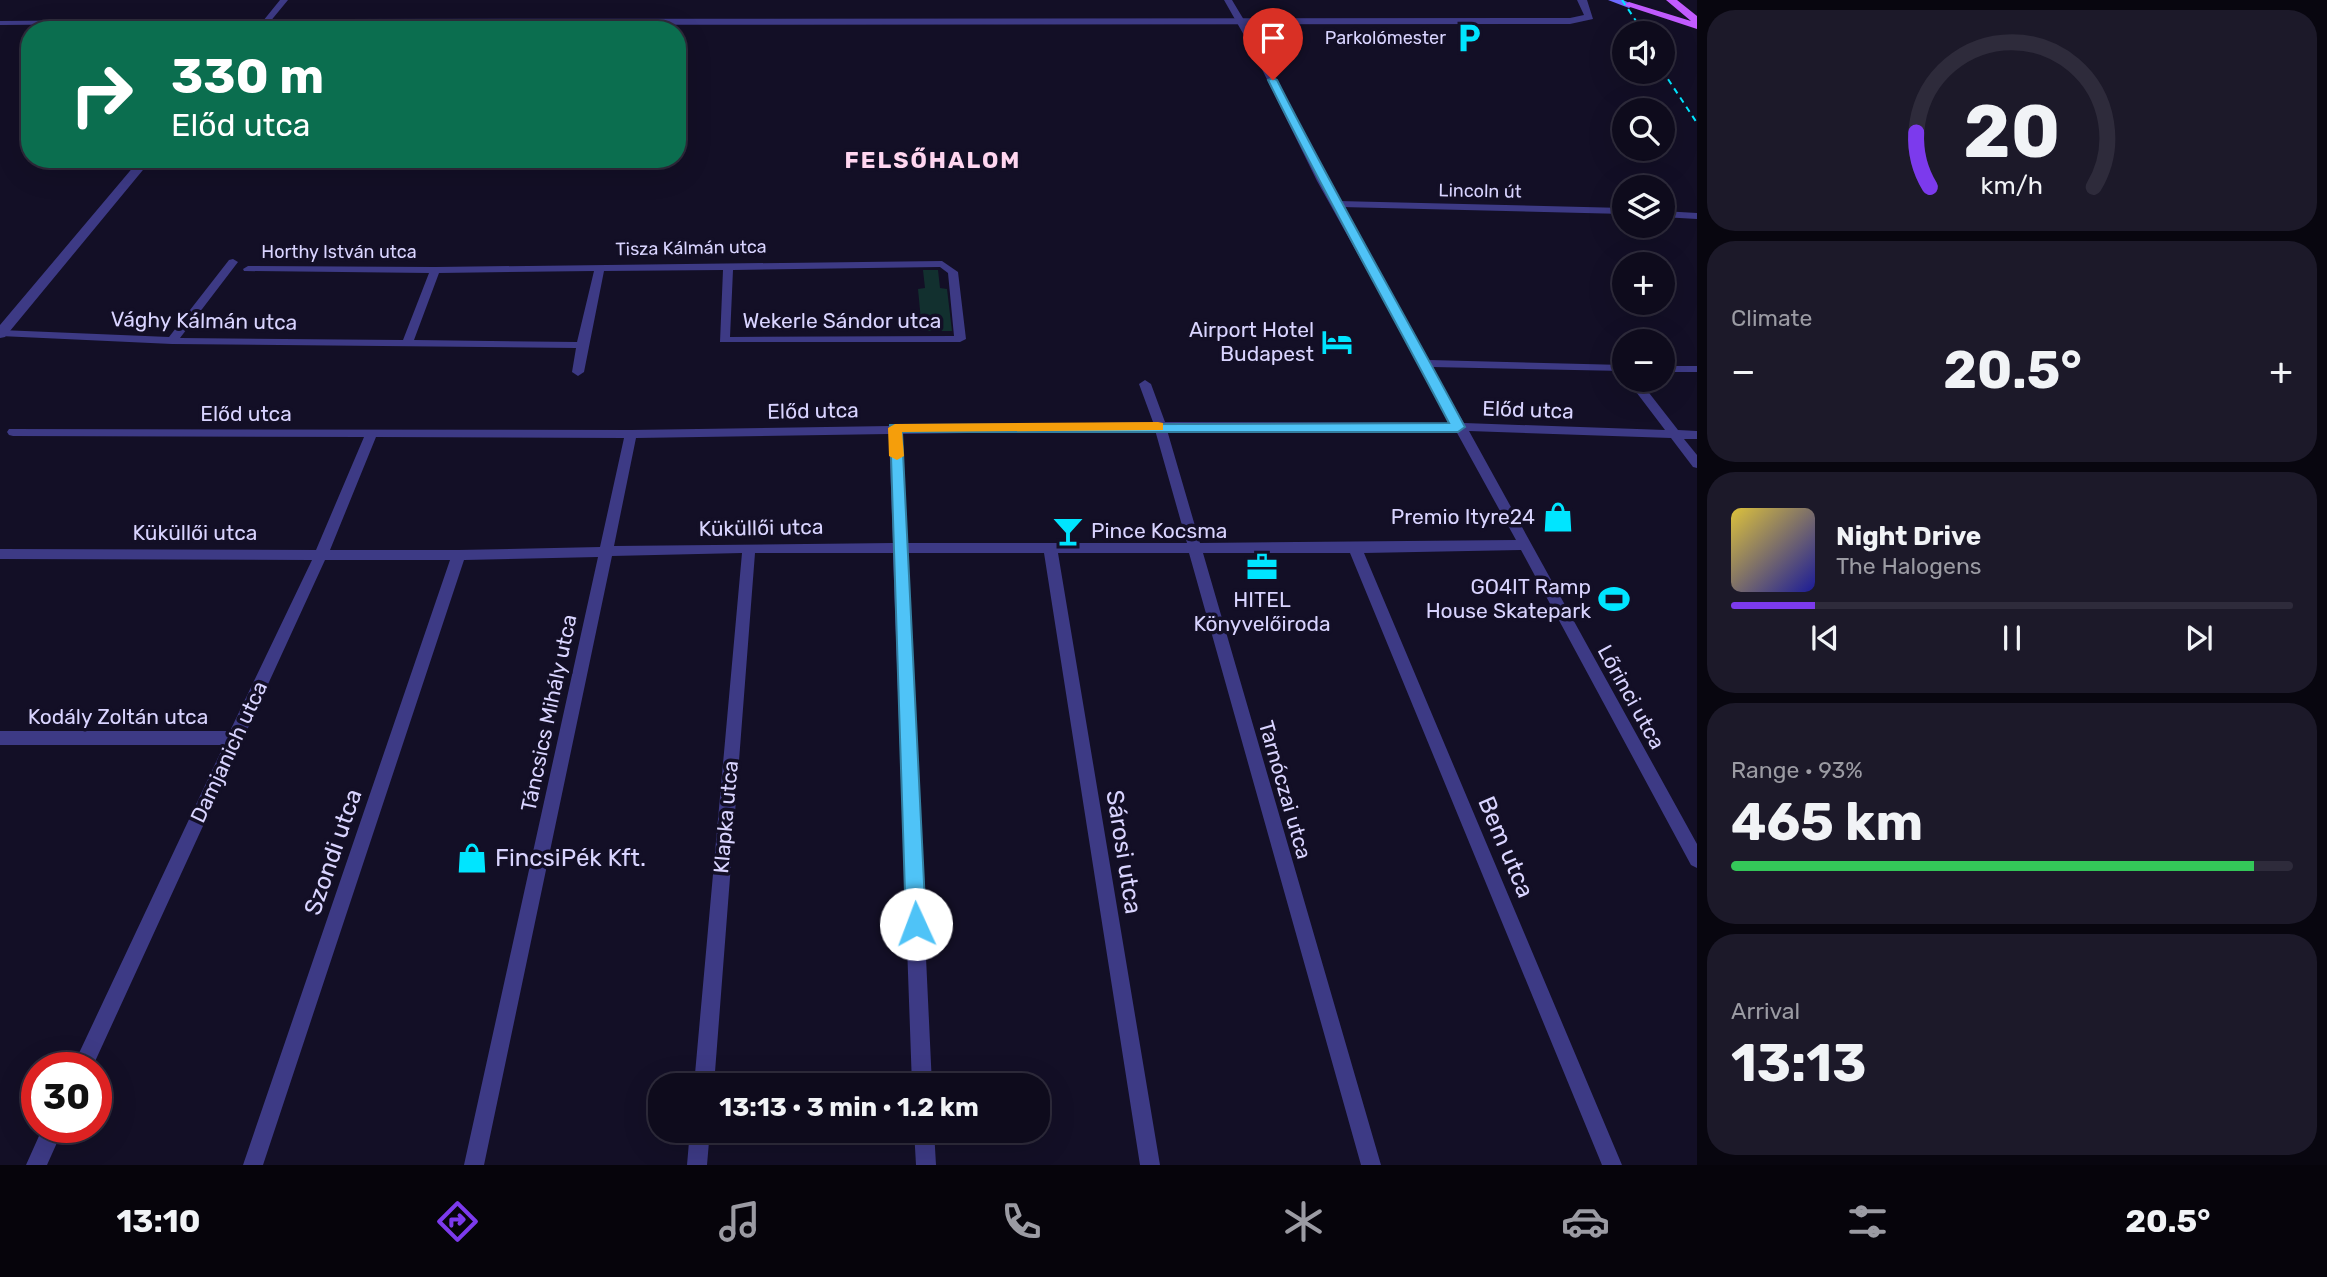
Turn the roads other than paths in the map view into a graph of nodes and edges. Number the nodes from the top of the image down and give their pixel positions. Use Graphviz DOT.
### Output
graph roads {
  1 [pos="284,0"];
  2 [pos="1228,0"];
  3 [pos="1582,0"];
  4 [pos="1613,0"];
  5 [pos="1643,0"];
  6 [pos="1650,0"];
  7 [pos="1671,0"];
  8 [pos="1629,5"];
  9 [pos="272,14"];
  10 [pos="1664,14"];
  11 [pos="247,21"];
  12 [pos="267,21"];
  13 [pos="1242,21"];
  14 [pos="1670,21"];
  15 [pos="1673,21"];
  16 [pos="1697,21"];
  17 [pos="0,23"];
  18 [pos="21,23"];
  19 [pos="1675,23"];
  20 [pos="686,24"];
  21 [pos="1697,26"];
  22 [pos="1697,37"];
  23 [pos="138,168"];
  24 [pos="1335,204"];
  25 [pos="1612,211"];
  26 [pos="1675,215"];
  27 [pos="1697,216"];
  28 [pos="233,262"];
  29 [pos="728,265"];
  30 [pos="600,267"];
  31 [pos="248,269"];
  32 [pos="435,270"];
  33 [pos="1,333"];
  34 [pos="960,339"];
  35 [pos="172,341"];
  36 [pos="407,344"];
  37 [pos="582,345"];
  38 [pos="1425,363"];
  39 [pos="1612,368"];
  40 [pos="1675,369"];
  41 [pos="1697,369"];
  42 [pos="578,372"];
  43 [pos="1145,384"];
  44 [pos="1642,392"];
  45 [pos="1160,426"];
  46 [pos="1458,427"];
  47 [pos="895,428"];
  48 [pos="13,432"];
  49 [pos="631,434"];
  50 [pos="1674,434"];
  51 [pos="371,435"];
  52 [pos="1697,435"];
  53 [pos="1697,464"];
  54 [pos="1524,545"];
  55 [pos="901,547"];
  56 [pos="1194,547"];
  57 [pos="749,548"];
  58 [pos="1050,548"];
  59 [pos="1355,548"];
  60 [pos="0,554"];
  61 [pos="321,554"];
  62 [pos="606,554"];
  63 [pos="460,555"];
  64 [pos="0,738"];
  65 [pos="235,738"];
  66 [pos="1697,860"];
  67 [pos="89,1052"];
  68 [pos="705,1073"];
  69 [pos="922,1073"];
  70 [pos="46,1143"];
  71 [pos="699,1143"];
  72 [pos="925,1143"];
  73 [pos="36,1165"];
  74 [pos="253,1165"];
  75 [pos="474,1165"];
  76 [pos="697,1165"];
  77 [pos="926,1165"];
  78 [pos="1150,1165"];
  79 [pos="1371,1165"];
  80 [pos="1612,1165"];
  1 -- 9 [label="street"];
  2 -- 13 [label="street, Lőrinci utca"];
  3 -- 13 [label="street"];
  4 -- 8 [label="main road"];
  5 -- 8 [label="main road"];
  6 -- 10 [label="main road"];
  7 -- 16 [label="main road"];
  8 -- 10 [label="main road"];
  8 -- 14 [label="main road"];
  9 -- 11 [label="street"];
  9 -- 12 [label="street"];
  10 -- 15 [label="main road"];
  10 -- 21 [label="main road"];
  13 -- 20 [label="street"];
  13 -- 24 [label="street, Lőrinci utca"];
  17 -- 18 [label="street"];
  19 -- 22 [label="main road"];
  23 -- 33 [label="street"];
  24 -- 25 [label="street, Lincoln út"];
  24 -- 38 [label="street, Lőrinci utca"];
  26 -- 27 [label="street"];
  28 -- 35 [label="street"];
  29 -- 30 [label="street, Tisza Kálmán utca"];
  29 -- 34 [label="street, Tisza Kálmán utca"];
  29 -- 34 [label="street, Wekerle Sándor utca"];
  30 -- 32 [label="street, Tisza Kálmán utca"];
  30 -- 37 [label="street"];
  31 -- 32 [label="street, Horthy István utca"];
  32 -- 36 [label="street, Horthy István utca"];
  33 -- 35 [label="street, Vághy Kálmán utca"];
  35 -- 36 [label="street, Vághy Kálmán utca"];
  36 -- 37 [label="street, Vághy Kálmán utca"];
  37 -- 42 [label="street"];
  38 -- 39 [label="street"];
  38 -- 46 [label="street, Lőrinci utca"];
  40 -- 41 [label="street"];
  43 -- 45 [label="street, Tarnóczai utca"];
  44 -- 50 [label="street"];
  45 -- 46 [label="street, Előd utca"];
  45 -- 47 [label="street, Előd utca"];
  45 -- 56 [label="street, Tarnóczai utca"];
  46 -- 50 [label="street, Előd utca"];
  46 -- 54 [label="street, Lőrinci utca"];
  47 -- 49 [label="street, Előd utca"];
  47 -- 55 [label="street"];
  48 -- 51 [label="street, Előd utca"];
  49 -- 51 [label="street, Előd utca"];
  49 -- 62 [label="street, Táncsics Mihály utca"];
  50 -- 52 [label="street, Előd utca"];
  50 -- 53 [label="street"];
  51 -- 61 [label="street, Damjanich utca"];
  54 -- 59 [label="street, Küküllői utca"];
  54 -- 66 [label="street, Lőrinci utca"];
  55 -- 57 [label="street, Küküllői utca"];
  55 -- 58 [label="street, Küküllői utca"];
  55 -- 69 [label="street"];
  56 -- 58 [label="street, Küküllői utca"];
  56 -- 59 [label="street, Küküllői utca"];
  56 -- 79 [label="street, Tarnóczai utca"];
  57 -- 62 [label="street, Küküllői utca"];
  57 -- 68 [label="street, Klapka utca"];
  58 -- 78 [label="street, Sárosi utca"];
  59 -- 80 [label="street, Bem utca"];
  60 -- 61 [label="street, Küküllői utca"];
  61 -- 63 [label="street, Küküllői utca"];
  61 -- 65 [label="street, Damjanich utca"];
  62 -- 63 [label="street, Küküllői utca"];
  62 -- 75 [label="street, Táncsics Mihály utca"];
  63 -- 74 [label="street, Szondi utca"];
  64 -- 65 [label="street, Kodály Zoltán utca"];
  65 -- 67 [label="street, Damjanich utca"];
  70 -- 73 [label="street"];
  71 -- 76 [label="street"];
  72 -- 77 [label="street"];
}
